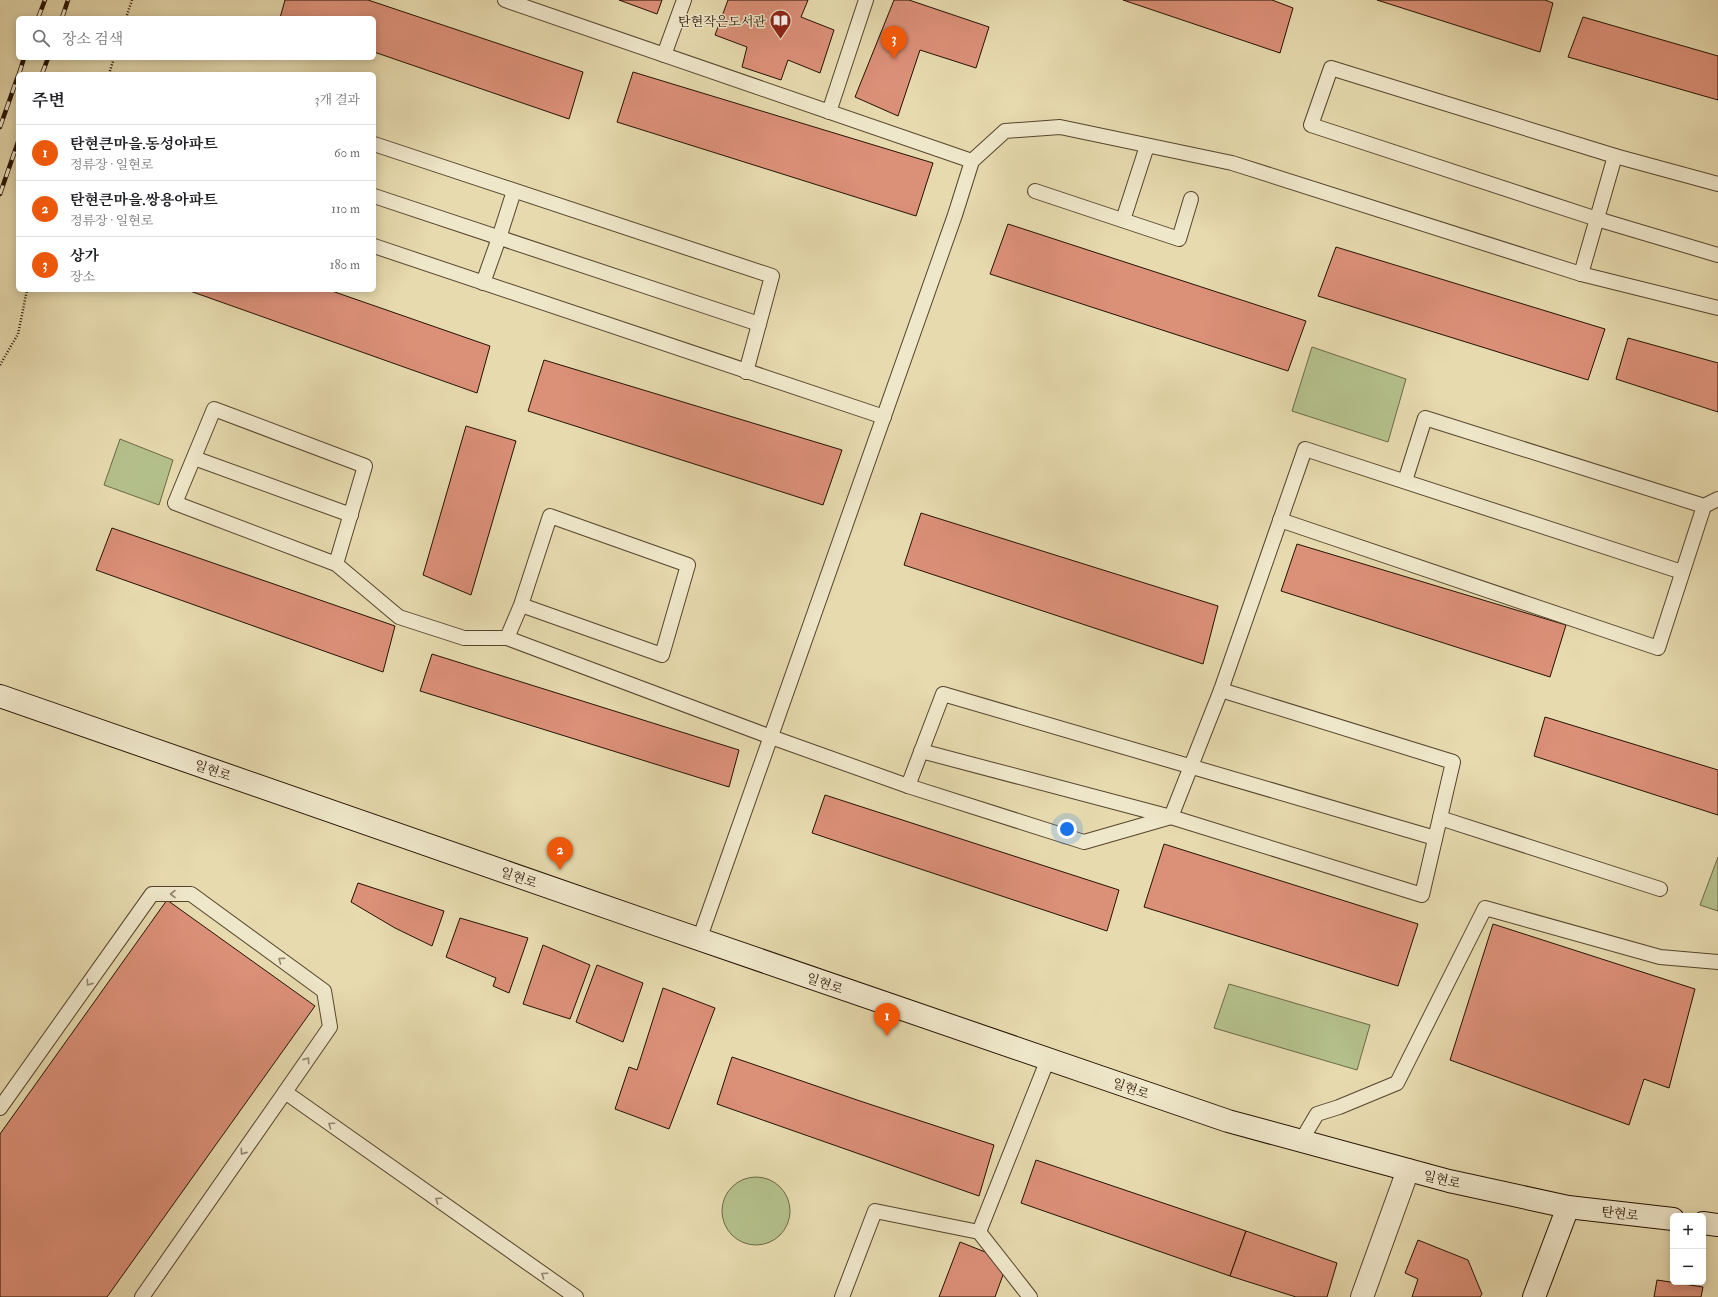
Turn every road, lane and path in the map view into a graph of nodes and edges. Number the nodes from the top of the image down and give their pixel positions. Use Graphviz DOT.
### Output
graph roads {
  1 [pos="132,0"];
  2 [pos="684,0"];
  3 [pos="866,0"];
  4 [pos="508,1"];
  5 [pos="127,16"];
  6 [pos="664,55"];
  7 [pos="113,60"];
  8 [pos="110,72"];
  9 [pos="829,112"];
  10 [pos="376,145"];
  11 [pos="1147,146"];
  12 [pos="1615,156"];
  13 [pos="972,161"];
  14 [pos="1718,184"];
  15 [pos="514,190"];
  16 [pos="1035,191"];
  17 [pos="376,197"];
  18 [pos="1191,200"];
  19 [pos="1597,219"];
  20 [pos="1123,220"];
  21 [pos="499,238"];
  22 [pos="376,247"];
  23 [pos="1718,255"];
  24 [pos="1581,274"];
  25 [pos="483,283"];
  26 [pos="27,292"];
  27 [pos="1718,308"];
  28 [pos="759,324"];
  29 [pos="0,365"];
  30 [pos="746,372"];
  31 [pos="884,417"];
  32 [pos="194,458"];
  33 [pos="1405,481"];
  34 [pos="1718,499"];
  35 [pos="1704,506"];
  36 [pos="351,515"];
  37 [pos="1280,520"];
  38 [pos="336,564"];
  39 [pos="1682,572"];
  40 [pos="521,605"];
  41 [pos="507,638"];
  42 [pos="1221,690"];
  43 [pos="0,696"];
  44 [pos="771,737"];
  45 [pos="921,751"];
  46 [pos="1191,766"];
  47 [pos="908,786"];
  48 [pos="1171,817"];
  49 [pos="1440,818"];
  50 [pos="1435,838"];
  51 [pos="1660,889"];
  52 [pos="699,940"];
  53 [pos="1718,962"];
  54 [pos="1048,1059"];
  55 [pos="285,1092"];
  56 [pos="0,1108"];
  57 [pos="1301,1141"];
  58 [pos="1408,1170"];
  59 [pos="1568,1207"];
  60 [pos="1670,1219"];
  61 [pos="1706,1223"];
  62 [pos="1718,1225"];
  63 [pos="979,1232"];
  64 [pos="142,1297"];
  65 [pos="576,1297"];
  66 [pos="842,1297"];
  67 [pos="1030,1297"];
  68 [pos="1362,1297"];
  69 [pos="1534,1297"];
  1 -- 5 [label="path"];
  2 -- 6 [label="lane"];
  3 -- 9 [label="lane"];
  4 -- 6 [label="lane"];
  6 -- 9 [label="lane"];
  7 -- 8 [label="path"];
  9 -- 13 [label="lane"];
  10 -- 15 [label="lane"];
  11 -- 13 [label="lane"];
  11 -- 20 [label="lane"];
  11 -- 24 [label="lane"];
  12 -- 14 [label="lane"];
  12 -- 19 [label="lane"];
  12 -- 19 [label="lane"];
  13 -- 31 [label="lane"];
  15 -- 21 [label="lane"];
  15 -- 28 [label="lane"];
  16 -- 20 [label="lane"];
  17 -- 21 [label="lane"];
  18 -- 20 [label="lane"];
  19 -- 23 [label="lane"];
  19 -- 24 [label="lane"];
  21 -- 25 [label="lane"];
  21 -- 28 [label="lane"];
  22 -- 25 [label="lane"];
  24 -- 27 [label="lane"];
  25 -- 30 [label="lane"];
  26 -- 29 [label="path"];
  28 -- 30 [label="lane"];
  30 -- 31 [label="lane"];
  31 -- 44 [label="lane"];
  32 -- 36 [label="lane"];
  32 -- 36 [label="lane"];
  32 -- 38 [label="lane"];
  33 -- 35 [label="lane"];
  33 -- 37 [label="lane"];
  33 -- 39 [label="lane"];
  34 -- 35 [label="lane"];
  35 -- 39 [label="lane"];
  36 -- 38 [label="lane"];
  37 -- 39 [label="lane"];
  37 -- 42 [label="lane"];
  38 -- 41 [label="lane"];
  40 -- 40 [label="lane"];
  40 -- 41 [label="lane"];
  41 -- 44 [label="lane"];
  42 -- 46 [label="lane"];
  42 -- 49 [label="lane"];
  43 -- 52 [label="main road, 일현로"];
  44 -- 47 [label="lane"];
  44 -- 52 [label="lane"];
  45 -- 46 [label="lane"];
  45 -- 47 [label="lane"];
  45 -- 48 [label="lane"];
  46 -- 48 [label="lane"];
  46 -- 50 [label="lane"];
  47 -- 48 [label="lane"];
  48 -- 50 [label="lane"];
  49 -- 50 [label="lane"];
  49 -- 51 [label="lane"];
  52 -- 54 [label="main road, 일현로"];
  53 -- 57 [label="lane"];
  54 -- 57 [label="main road, 일현로"];
  54 -- 63 [label="lane"];
  55 -- 56 [label="lane, one-way"];
  55 -- 64 [label="lane, one-way"];
  65 -- 55 [label="lane, one-way"];
  57 -- 58 [label="main road, 일현로"];
  58 -- 59 [label="main road, 일현로"];
  58 -- 68 [label="main road"];
  59 -- 60 [label="main road, 탄현로"];
  59 -- 69 [label="main road"];
  61 -- 62 [label="main road"];
  63 -- 66 [label="lane"];
  63 -- 67 [label="lane"];
}
